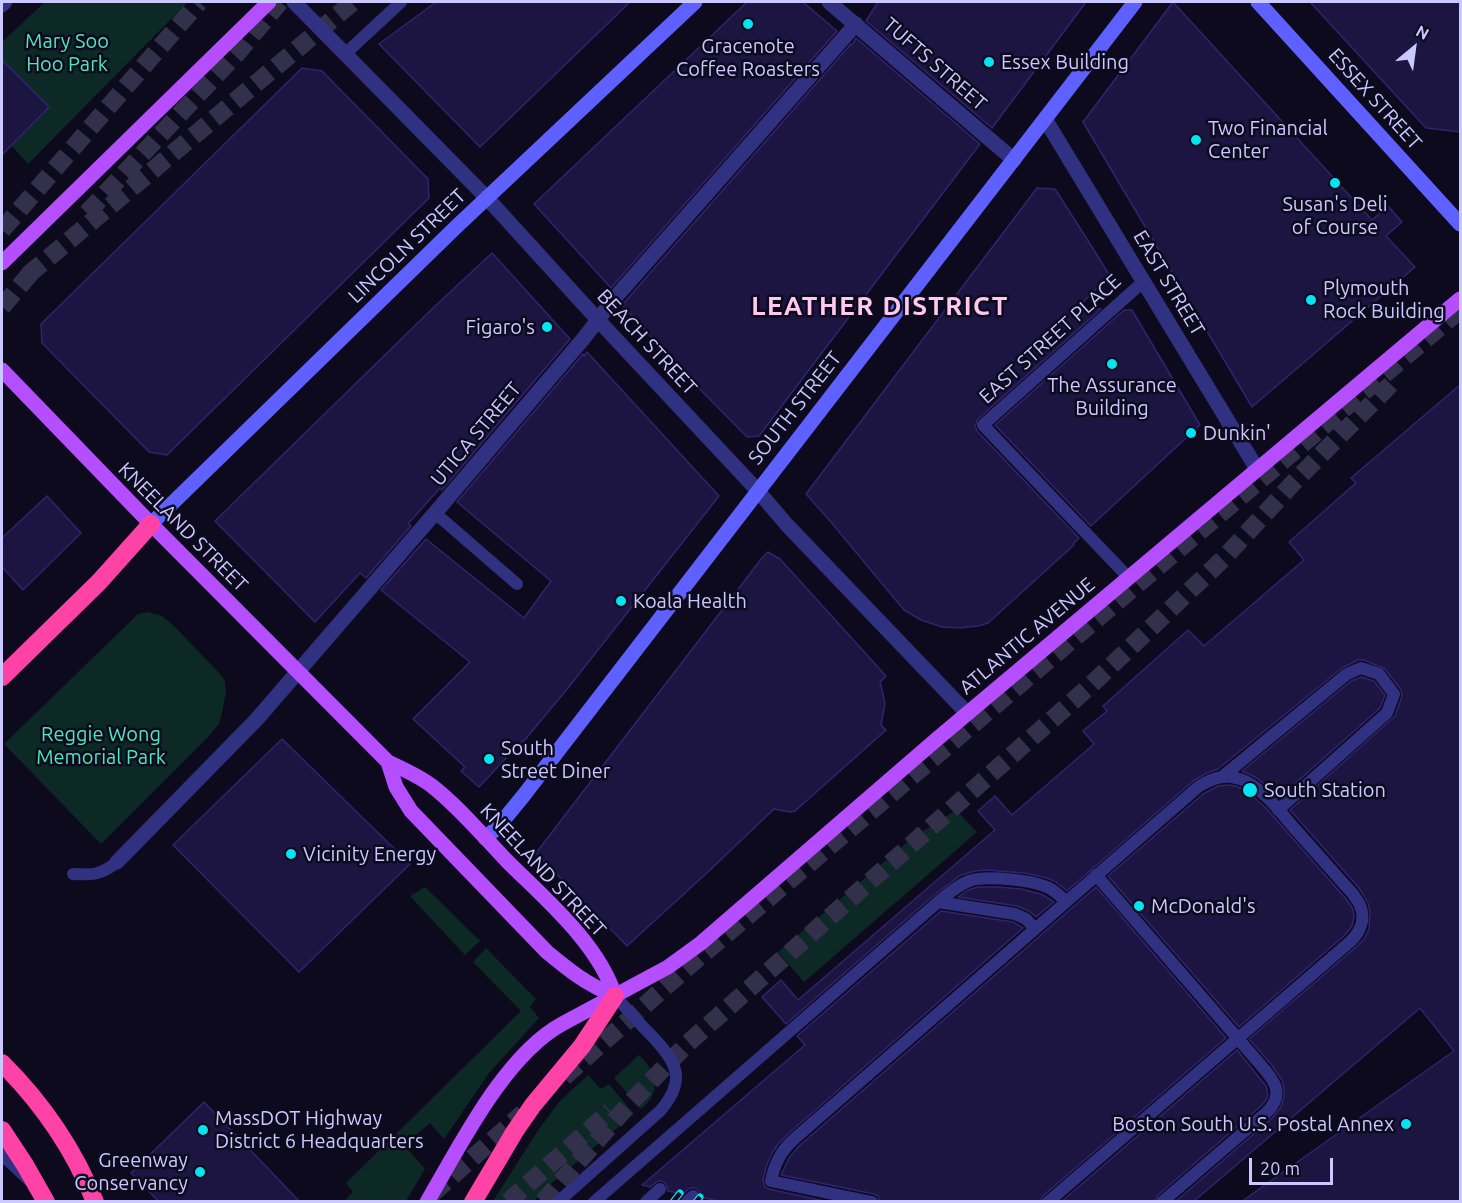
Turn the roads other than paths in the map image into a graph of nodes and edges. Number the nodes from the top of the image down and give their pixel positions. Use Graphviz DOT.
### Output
graph roads {
  1 [pos="5,2"];
  2 [pos="269,2"];
  3 [pos="294,2"];
  4 [pos="401,2"];
  5 [pos="694,2"];
  6 [pos="829,2"];
  7 [pos="1135,2"];
  8 [pos="1258,2"];
  9 [pos="2,5"];
  10 [pos="856,24"];
  11 [pos="345,54"];
  12 [pos="1045,119"];
  13 [pos="1014,159"];
  14 [pos="487,198"];
  15 [pos="1461,224"];
  16 [pos="2,262"];
  17 [pos="1144,281"];
  18 [pos="1461,299"];
  19 [pos="598,320"];
  20 [pos="2,370"];
  21 [pos="1257,469"];
  22 [pos="758,491"];
  23 [pos="435,513"];
  24 [pos="151,525"];
  25 [pos="1128,577"];
  26 [pos="517,584"];
  27 [pos="297,671"];
  28 [pos="2,677"];
  29 [pos="968,714"];
  30 [pos="388,762"];
  31 [pos="1222,777"];
  32 [pos="1278,810"];
  33 [pos="485,838"];
  34 [pos="117,862"];
  35 [pos="73,874"];
  36 [pos="1096,874"];
  37 [pos="938,902"];
  38 [pos="1066,902"];
  39 [pos="1035,929"];
  40 [pos="615,996"];
  41 [pos="1238,1039"];
  42 [pos="2,1063"];
  43 [pos="2,1130"];
  44 [pos="2,1155"];
  45 [pos="660,1189"];
  46 [pos="46,1202"];
  47 [pos="51,1202"];
  48 [pos="95,1202"];
  49 [pos="427,1202"];
  50 [pos="473,1202"];
  51 [pos="558,1202"];
  52 [pos="594,1202"];
  53 [pos="646,1202"];
  54 [pos="872,1202"];
  55 [pos="1048,1202"];
  56 [pos="1162,1202"];
  1 -- 9 [label="street"];
  2 -- 16 [label="main road"];
  3 -- 11 [label="street, BEACH STREET"];
  4 -- 11 [label="lane"];
  5 -- 14 [label="main road, LINCOLN STREET"];
  6 -- 10 [label="street, TUFTS STREET"];
  7 -- 12 [label="main road, SOUTH STREET"];
  8 -- 15 [label="main road, ESSEX STREET"];
  10 -- 13 [label="street, TUFTS STREET"];
  10 -- 19 [label="street, UTICA STREET"];
  11 -- 14 [label="street, BEACH STREET"];
  12 -- 13 [label="main road, SOUTH STREET"];
  12 -- 17 [label="street, EAST STREET"];
  13 -- 22 [label="main road, SOUTH STREET"];
  14 -- 19 [label="street, BEACH STREET"];
  14 -- 24 [label="main road, LINCOLN STREET"];
  17 -- 21 [label="street, EAST STREET"];
  17 -- 25 [label="lane, EAST STREET PLACE"];
  18 -- 21 [label="main road, ATLANTIC AVENUE"];
  19 -- 22 [label="street, BEACH STREET"];
  19 -- 23 [label="street, UTICA STREET"];
  20 -- 24 [label="main road, KNEELAND STREET"];
  21 -- 25 [label="main road, ATLANTIC AVENUE"];
  22 -- 29 [label="street, BEACH STREET"];
  22 -- 33 [label="main road, SOUTH STREET"];
  23 -- 26 [label="lane"];
  23 -- 27 [label="street, UTICA STREET"];
  24 -- 27 [label="main road, KNEELAND STREET"];
  24 -- 28 [label="highway"];
  25 -- 29 [label="main road, ATLANTIC AVENUE"];
  27 -- 30 [label="main road, KNEELAND STREET"];
  27 -- 34 [label="street, UTICA STREET"];
  29 -- 40 [label="main road, ATLANTIC AVENUE"];
  30 -- 33 [label="main road, KNEELAND STREET"];
  30 -- 40 [label="main road, KNEELAND STREET"];
  31 -- 32 [label="lane"];
  31 -- 32 [label="lane"];
  31 -- 36 [label="lane"];
  32 -- 41 [label="lane"];
  33 -- 40 [label="main road, KNEELAND STREET"];
  34 -- 35 [label="lane"];
  36 -- 38 [label="lane"];
  36 -- 41 [label="lane"];
  37 -- 38 [label="lane"];
  37 -- 39 [label="lane"];
  37 -- 52 [label="lane"];
  38 -- 39 [label="lane"];
  39 -- 54 [label="lane"];
  40 -- 49 [label="main road, ATLANTIC AVENUE"];
  40 -- 50 [label="highway"];
  40 -- 51 [label="lane"];
  41 -- 55 [label="lane"];
  41 -- 56 [label="lane"];
  42 -- 48 [label="highway"];
  43 -- 46 [label="highway"];
  44 -- 47 [label="lane"];
  45 -- 53 [label="lane"];
}
